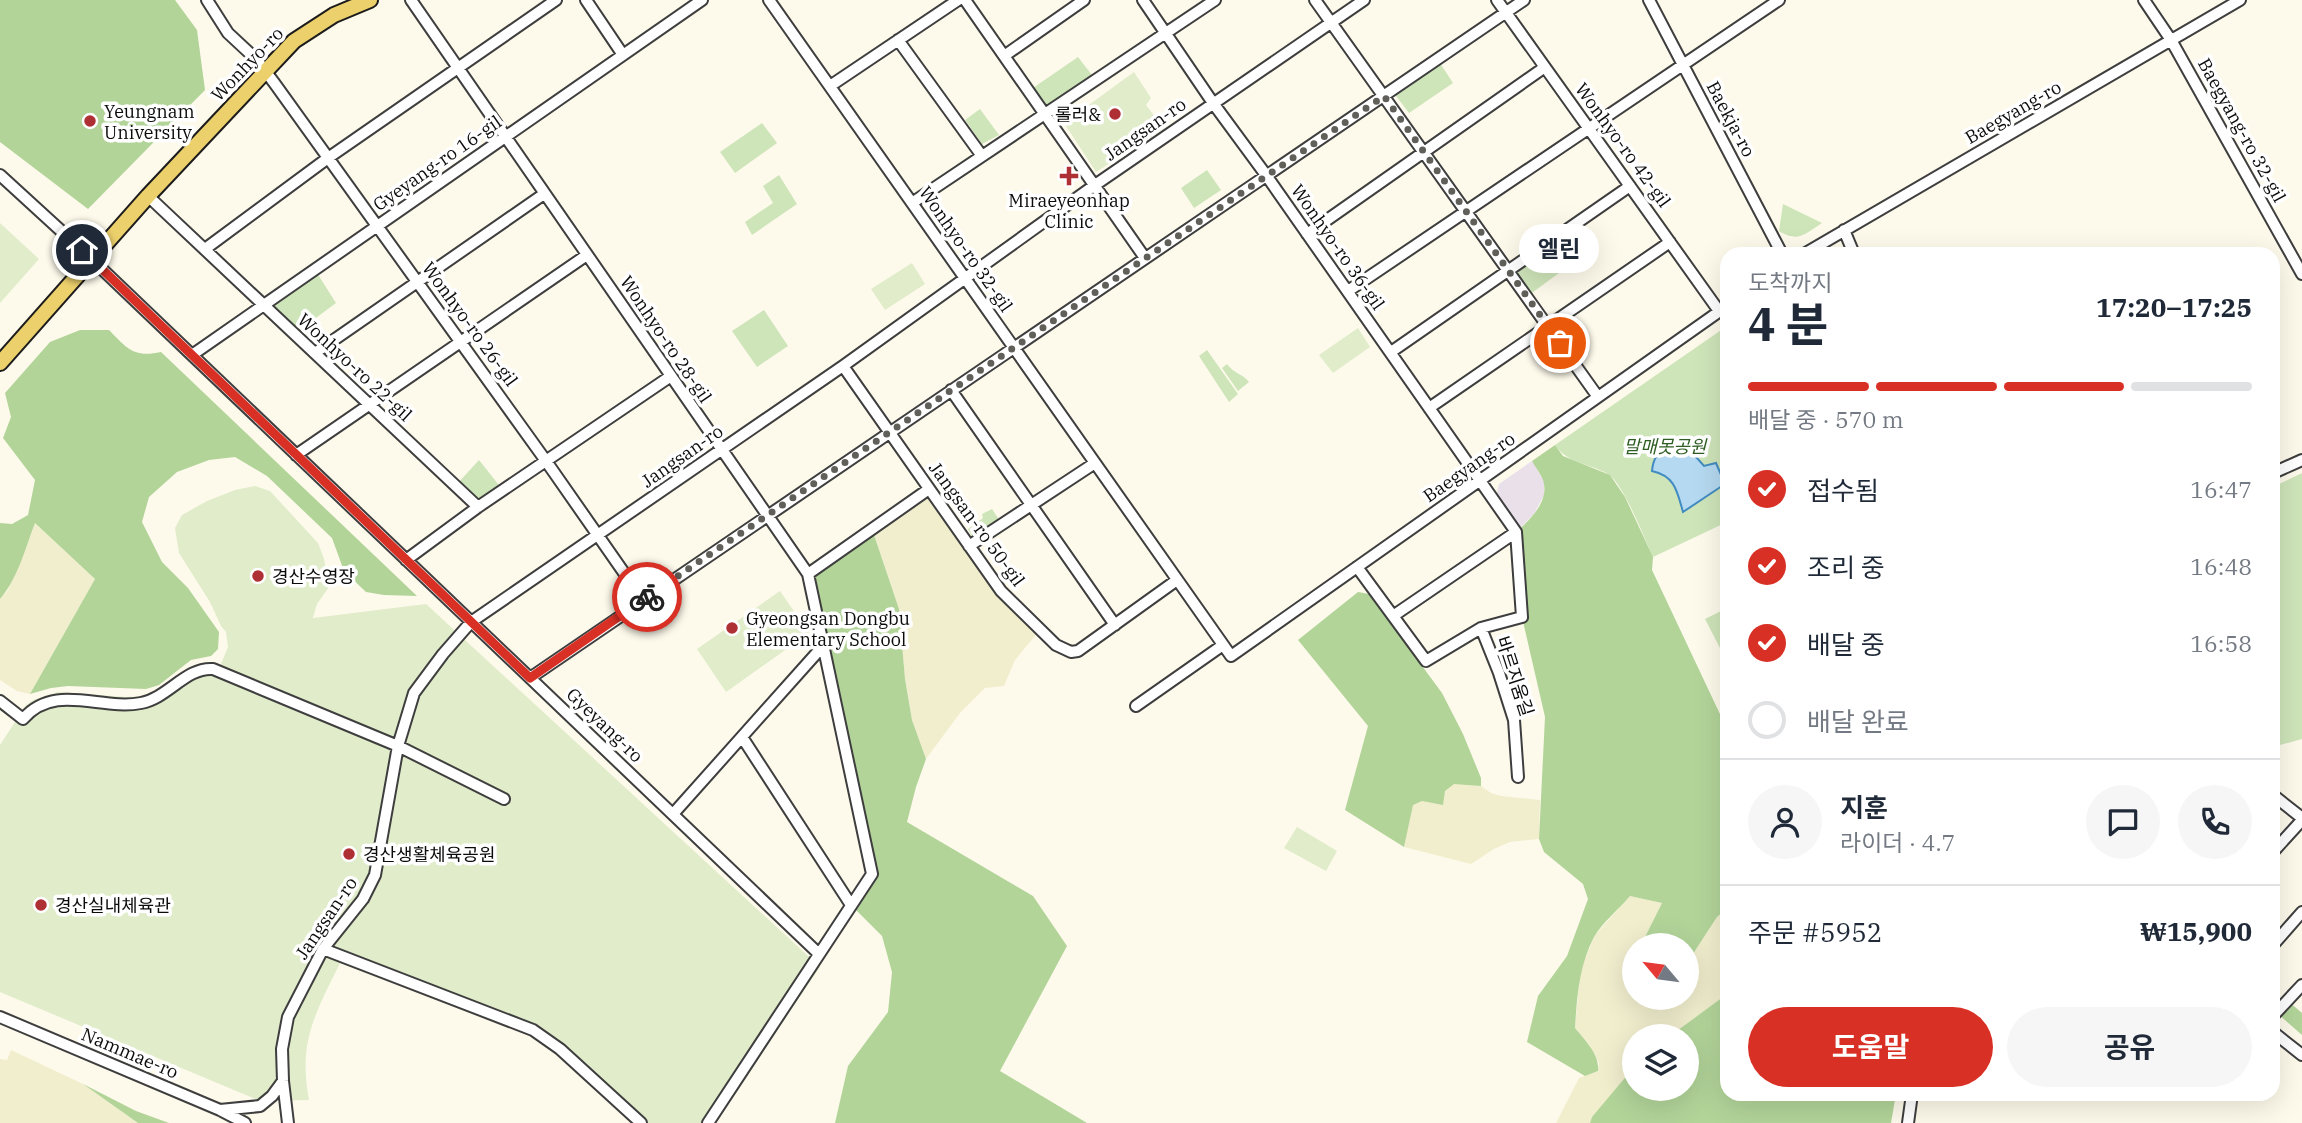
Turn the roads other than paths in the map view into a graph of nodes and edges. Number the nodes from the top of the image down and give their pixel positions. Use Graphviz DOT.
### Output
graph roads {
  1 [pos="207,0"];
  2 [pos="370,0"];
  3 [pos="411,0"];
  4 [pos="556,0"];
  5 [pos="586,0"];
  6 [pos="702,0"];
  7 [pos="769,0"];
  8 [pos="958,0"];
  9 [pos="965,0"];
  10 [pos="1084,0"];
  11 [pos="1143,0"];
  12 [pos="1215,0"];
  13 [pos="1315,0"];
  14 [pos="1364,0"];
  15 [pos="1497,0"];
  16 [pos="1524,0"];
  17 [pos="1650,0"];
  18 [pos="1779,0"];
  19 [pos="2144,0"];
  20 [pos="2240,0"];
  21 [pos="1506,12"];
  22 [pos="1331,23"];
  23 [pos="1166,33"];
  24 [pos="898,40"];
  25 [pos="2171,40"];
  26 [pos="623,55"];
  27 [pos="1004,56"];
  28 [pos="1683,64"];
  29 [pos="1545,67"];
  30 [pos="458,70"];
  31 [pos="266,71"];
  32 [pos="830,86"];
  33 [pos="1384,96"];
  34 [pos="1213,103"];
  35 [pos="1045,114"];
  36 [pos="1589,128"];
  37 [pos="505,137"];
  38 [pos="1424,153"];
  39 [pos="982,156"];
  40 [pos="328,158"];
  41 [pos="0,175"];
  42 [pos="1266,175"];
  43 [pos="1095,186"];
  44 [pos="1630,186"];
  45 [pos="544,194"];
  46 [pos="148,196"];
  47 [pos="912,203"];
  48 [pos="1466,211"];
  49 [pos="377,226"];
  50 [pos="1844,230"];
  51 [pos="1307,234"];
  52 [pos="1670,242"];
  53 [pos="1778,247"];
  54 [pos="1816,247"];
  55 [pos="1851,247"];
  56 [pos="205,249"];
  57 [pos="587,255"];
  58 [pos="1145,258"];
  59 [pos="92,260"];
  60 [pos="1508,270"];
  61 [pos="2302,274"];
  62 [pos="966,280"];
  63 [pos="417,281"];
  64 [pos="1348,291"];
  65 [pos="1720,304"];
  66 [pos="264,305"];
  67 [pos="1720,310"];
  68 [pos="1548,325"];
  69 [pos="460,341"];
  70 [pos="1014,348"];
  71 [pos="1391,352"];
  72 [pos="315,354"];
  73 [pos="192,355"];
  74 [pos="0,363"];
  75 [pos="843,366"];
  76 [pos="671,376"];
  77 [pos="951,390"];
  78 [pos="1598,397"];
  79 [pos="369,404"];
  80 [pos="1429,408"];
  81 [pos="889,432"];
  82 [pos="720,450"];
  83 [pos="296,455"];
  84 [pos="2302,460"];
  85 [pos="547,461"];
  86 [pos="1095,463"];
  87 [pos="2280,470"];
  88 [pos="1480,480"];
  89 [pos="929,489"];
  90 [pos="1031,505"];
  91 [pos="478,507"];
  92 [pos="767,515"];
  93 [pos="1516,532"];
  94 [pos="598,536"];
  95 [pos="969,546"];
  96 [pos="406,560"];
  97 [pos="1357,567"];
  98 [pos="808,573"];
  99 [pos="1177,580"];
  100 [pos="643,600"];
  101 [pos="1393,616"];
  102 [pos="471,622"];
  103 [pos="1115,625"];
  104 [pos="1481,628"];
  105 [pos="1223,645"];
  106 [pos="823,646"];
  107 [pos="1231,656"];
  108 [pos="530,678"];
  109 [pos="0,701"];
  110 [pos="1136,706"];
  111 [pos="742,737"];
  112 [pos="398,746"];
  113 [pos="1518,777"];
  114 [pos="504,799"];
  115 [pos="2280,801"];
  116 [pos="673,814"];
  117 [pos="2302,819"];
  118 [pos="2280,844"];
  119 [pos="851,905"];
  120 [pos="2302,912"];
  121 [pos="2280,937"];
  122 [pos="323,949"];
  123 [pos="819,954"];
  124 [pos="2302,985"];
  125 [pos="2280,1009"];
  126 [pos="0,1017"];
  127 [pos="2280,1038"];
  128 [pos="2302,1055"];
  129 [pos="283,1080"];
  130 [pos="1911,1101"];
  131 [pos="220,1110"];
  132 [pos="245,1123"];
  133 [pos="288,1123"];
  134 [pos="640,1123"];
  135 [pos="708,1123"];
  136 [pos="1908,1123"];
  1 -- 31 [label="street, Wonhyo-ro 26-gil"];
  2 -- 31 [label="main road, Wonhyo-ro"];
  3 -- 30 [label="street, Wonhyo-ro 28-gil"];
  4 -- 30 [label="street"];
  5 -- 26 [label="street"];
  6 -- 26 [label="street, Gyeyang-ro 16-gil"];
  7 -- 32 [label="street, Wonhyo-ro 32-gil"];
  8 -- 24 [label="street"];
  9 -- 27 [label="street"];
  10 -- 27 [label="street"];
  11 -- 23 [label="street, Wonhyo-ro 36-gil"];
  12 -- 23 [label="street"];
  13 -- 22 [label="street"];
  14 -- 22 [label="street, Jangsan-ro"];
  15 -- 21 [label="street, Wonhyo-ro 42-gil"];
  16 -- 21 [label="street"];
  17 -- 28 [label="street, Baekja-ro"];
  18 -- 28 [label="street"];
  19 -- 25 [label="street, Baegyang-ro 32-gil"];
  20 -- 25 [label="street, Baegyang-ro"];
  21 -- 29 [label="street, Wonhyo-ro 42-gil"];
  21 -- 33 [label="street"];
  22 -- 33 [label="street"];
  22 -- 34 [label="street, Jangsan-ro"];
  23 -- 34 [label="street, Wonhyo-ro 36-gil"];
  23 -- 35 [label="street"];
  24 -- 32 [label="street"];
  24 -- 39 [label="street"];
  25 -- 50 [label="street, Baegyang-ro"];
  25 -- 61 [label="street, Baegyang-ro 32-gil"];
  26 -- 37 [label="street, Gyeyang-ro 16-gil"];
  27 -- 35 [label="street"];
  28 -- 36 [label="street"];
  28 -- 53 [label="street, Baekja-ro"];
  29 -- 36 [label="street, Wonhyo-ro 42-gil"];
  29 -- 38 [label="street"];
  30 -- 37 [label="street, Wonhyo-ro 28-gil"];
  30 -- 40 [label="street"];
  31 -- 40 [label="street, Wonhyo-ro 26-gil"];
  31 -- 46 [label="main road, Wonhyo-ro"];
  32 -- 47 [label="street, Wonhyo-ro 32-gil"];
  33 -- 38 [label="street"];
  33 -- 42 [label="street"];
  34 -- 42 [label="street, Wonhyo-ro 36-gil"];
  34 -- 43 [label="street, Jangsan-ro"];
  35 -- 39 [label="street"];
  35 -- 43 [label="street"];
  36 -- 44 [label="street, Wonhyo-ro 42-gil"];
  36 -- 48 [label="street"];
  37 -- 45 [label="street, Wonhyo-ro 28-gil"];
  37 -- 49 [label="street, Gyeyang-ro 16-gil"];
  38 -- 48 [label="street"];
  38 -- 51 [label="street"];
  39 -- 47 [label="street"];
  40 -- 49 [label="street, Wonhyo-ro 26-gil"];
  40 -- 56 [label="street"];
  41 -- 59 [label="street, Gyeyang-ro"];
  42 -- 51 [label="street, Wonhyo-ro 36-gil"];
  42 -- 58 [label="street"];
  43 -- 58 [label="street"];
  43 -- 62 [label="street, Jangsan-ro"];
  44 -- 52 [label="street, Wonhyo-ro 42-gil"];
  44 -- 60 [label="street"];
  45 -- 57 [label="street, Wonhyo-ro 28-gil"];
  45 -- 63 [label="street"];
  46 -- 56 [label="street, Wonhyo-ro 22-gil"];
  46 -- 59 [label="main road, Wonhyo-ro"];
  47 -- 62 [label="street, Wonhyo-ro 32-gil"];
  48 -- 60 [label="street"];
  48 -- 64 [label="street"];
  49 -- 63 [label="street, Wonhyo-ro 26-gil"];
  49 -- 66 [label="street, Gyeyang-ro 16-gil"];
  50 -- 54 [label="street, Baegyang-ro"];
  50 -- 55 [label="street"];
  51 -- 64 [label="street, Wonhyo-ro 36-gil"];
  52 -- 65 [label="street, Wonhyo-ro 42-gil"];
  52 -- 68 [label="street"];
  56 -- 66 [label="street, Wonhyo-ro 22-gil"];
  57 -- 69 [label="street"];
  57 -- 76 [label="street, Wonhyo-ro 28-gil"];
  58 -- 70 [label="street"];
  59 -- 73 [label="street, Gyeyang-ro"];
  59 -- 74 [label="main road, Wonhyo-ro"];
  60 -- 68 [label="street"];
  60 -- 71 [label="street"];
  62 -- 70 [label="street, Wonhyo-ro 32-gil"];
  62 -- 75 [label="street, Jangsan-ro"];
  63 -- 69 [label="street, Wonhyo-ro 26-gil"];
  63 -- 72 [label="street"];
  64 -- 71 [label="street, Wonhyo-ro 36-gil"];
  66 -- 72 [label="street, Wonhyo-ro 22-gil"];
  66 -- 73 [label="street, Gyeyang-ro 16-gil"];
  67 -- 78 [label="street, Baegyang-ro"];
  68 -- 78 [label="street"];
  68 -- 80 [label="street"];
  69 -- 79 [label="street"];
  69 -- 85 [label="street, Wonhyo-ro 26-gil"];
  70 -- 77 [label="street"];
  70 -- 86 [label="street, Wonhyo-ro 32-gil"];
  71 -- 80 [label="street, Wonhyo-ro 36-gil"];
  72 -- 79 [label="street, Wonhyo-ro 22-gil"];
  73 -- 83 [label="street, Gyeyang-ro"];
  75 -- 81 [label="street, Jangsan-ro 50-gil"];
  75 -- 82 [label="street, Jangsan-ro"];
  76 -- 82 [label="street, Wonhyo-ro 28-gil"];
  76 -- 85 [label="street"];
  77 -- 81 [label="street"];
  77 -- 90 [label="street"];
  78 -- 88 [label="street, Baegyang-ro"];
  79 -- 83 [label="street"];
  79 -- 91 [label="street, Wonhyo-ro 22-gil"];
  80 -- 88 [label="street, Wonhyo-ro 36-gil"];
  81 -- 89 [label="street, Jangsan-ro 50-gil"];
  81 -- 92 [label="street"];
  82 -- 92 [label="street, Wonhyo-ro 28-gil"];
  82 -- 94 [label="street, Jangsan-ro"];
  83 -- 96 [label="street, Gyeyang-ro"];
  84 -- 87 [label="street"];
  85 -- 91 [label="street"];
  85 -- 94 [label="street, Wonhyo-ro 26-gil"];
  86 -- 90 [label="street"];
  86 -- 99 [label="street, Wonhyo-ro 32-gil"];
  88 -- 93 [label="street, Wonhyo-ro 36-gil"];
  88 -- 97 [label="street, Baegyang-ro"];
  89 -- 95 [label="street, Jangsan-ro 50-gil"];
  89 -- 98 [label="street"];
  90 -- 95 [label="street"];
  90 -- 103 [label="street"];
  91 -- 96 [label="street"];
  92 -- 98 [label="street, Wonhyo-ro 28-gil"];
  92 -- 100 [label="street"];
  93 -- 101 [label="street"];
  93 -- 104 [label="street"];
  94 -- 100 [label="street, Wonhyo-ro 26-gil"];
  94 -- 102 [label="street, Jangsan-ro"];
  95 -- 103 [label="street, Jangsan-ro 50-gil"];
  96 -- 102 [label="street, Gyeyang-ro"];
  97 -- 101 [label="street"];
  97 -- 107 [label="street, Baegyang-ro"];
  98 -- 106 [label="street, Wonhyo-ro 28-gil"];
  99 -- 103 [label="street, Jangsan-ro 50-gil"];
  99 -- 105 [label="street, Wonhyo-ro 32-gil"];
  100 -- 108 [label="street"];
  101 -- 104 [label="street"];
  102 -- 108 [label="street, Gyeyang-ro"];
  102 -- 112 [label="street, Jangsan-ro"];
  104 -- 113 [label="street, 바르지움길"];
  105 -- 107 [label="street, Wonhyo-ro 32-gil"];
  105 -- 110 [label="street"];
  106 -- 111 [label="street"];
  106 -- 119 [label="street, Wonhyo-ro 28-gil"];
  108 -- 116 [label="street, Gyeyang-ro"];
  109 -- 112 [label="street"];
  111 -- 116 [label="street"];
  111 -- 119 [label="street"];
  112 -- 114 [label="street"];
  112 -- 122 [label="street, Jangsan-ro"];
  115 -- 117 [label="street"];
  116 -- 123 [label="street, Gyeyang-ro"];
  117 -- 118 [label="street"];
  119 -- 123 [label="street, Wonhyo-ro 28-gil"];
  120 -- 121 [label="street"];
  122 -- 129 [label="street, Jangsan-ro"];
  122 -- 134 [label="street"];
  123 -- 135 [label="street, Wonhyo-ro 28-gil"];
  124 -- 125 [label="street"];
  126 -- 131 [label="street, Nammae-ro"];
  127 -- 128 [label="street"];
  129 -- 131 [label="street"];
  129 -- 133 [label="street, Jangsan-ro"];
  130 -- 136 [label="street"];
  131 -- 132 [label="street, Nammae-ro"];
}
